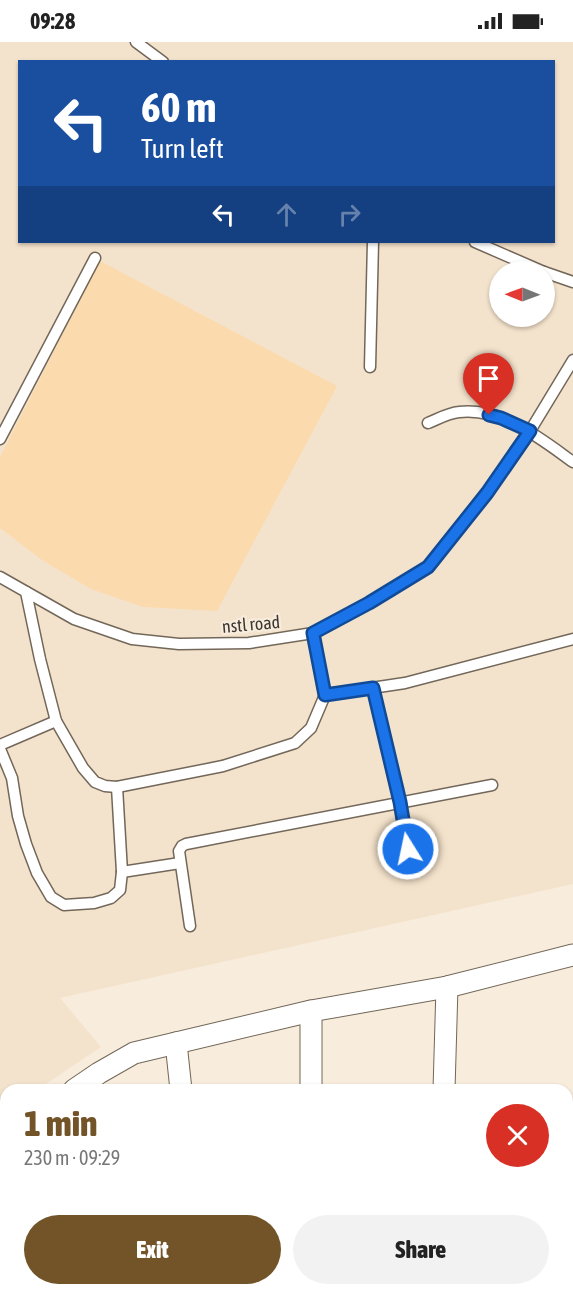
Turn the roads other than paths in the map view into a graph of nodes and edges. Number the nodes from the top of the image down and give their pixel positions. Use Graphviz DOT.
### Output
graph roads {
  1 [pos="136,42"];
  2 [pos="161,60"];
  3 [pos="373,243"];
  4 [pos="477,243"];
  5 [pos="95,258"];
  6 [pos="519,261"];
  7 [pos="555,276"];
  8 [pos="573,282"];
  9 [pos="572,366"];
  10 [pos="370,367"];
  11 [pos="428,423"];
  12 [pos="530,431"];
  13 [pos="0,439"];
  14 [pos="573,462"];
  15 [pos="0,577"];
  16 [pos="26,592"];
  17 [pos="313,633"];
  18 [pos="573,639"];
  19 [pos="373,688"];
  20 [pos="325,695"];
  21 [pos="56,721"];
  22 [pos="0,745"];
  23 [pos="0,749"];
  24 [pos="492,785"];
  25 [pos="117,788"];
  26 [pos="400,802"];
  27 [pos="180,863"];
  28 [pos="122,872"];
  29 [pos="412,872"];
  30 [pos="190,926"];
  31 [pos="573,955"];
  32 [pos="447,987"];
  33 [pos="311,1011"];
  34 [pos="176,1043"];
  35 [pos="83,1084"];
  36 [pos="180,1084"];
  37 [pos="311,1084"];
  38 [pos="444,1084"];
  1 -- 2 [label="lane"];
  3 -- 10 [label="lane"];
  4 -- 6 [label="lane"];
  5 -- 13 [label="lane"];
  7 -- 8 [label="lane"];
  9 -- 12 [label="lane, nstl road"];
  11 -- 12 [label="lane"];
  12 -- 14 [label="lane"];
  12 -- 17 [label="lane, nstl road"];
  15 -- 16 [label="lane, nstl road"];
  16 -- 17 [label="lane, nstl road"];
  16 -- 21 [label="lane"];
  17 -- 20 [label="lane"];
  18 -- 19 [label="lane"];
  19 -- 20 [label="lane"];
  19 -- 26 [label="lane"];
  20 -- 25 [label="lane"];
  21 -- 22 [label="lane"];
  21 -- 25 [label="lane"];
  23 -- 28 [label="lane"];
  24 -- 26 [label="lane"];
  25 -- 28 [label="lane"];
  26 -- 27 [label="lane"];
  26 -- 29 [label="lane"];
  27 -- 28 [label="lane"];
  27 -- 30 [label="lane"];
  31 -- 32 [label="street"];
  32 -- 33 [label="street"];
  32 -- 38 [label="street"];
  33 -- 34 [label="street"];
  33 -- 37 [label="street"];
  34 -- 35 [label="street"];
  34 -- 36 [label="street"];
}
